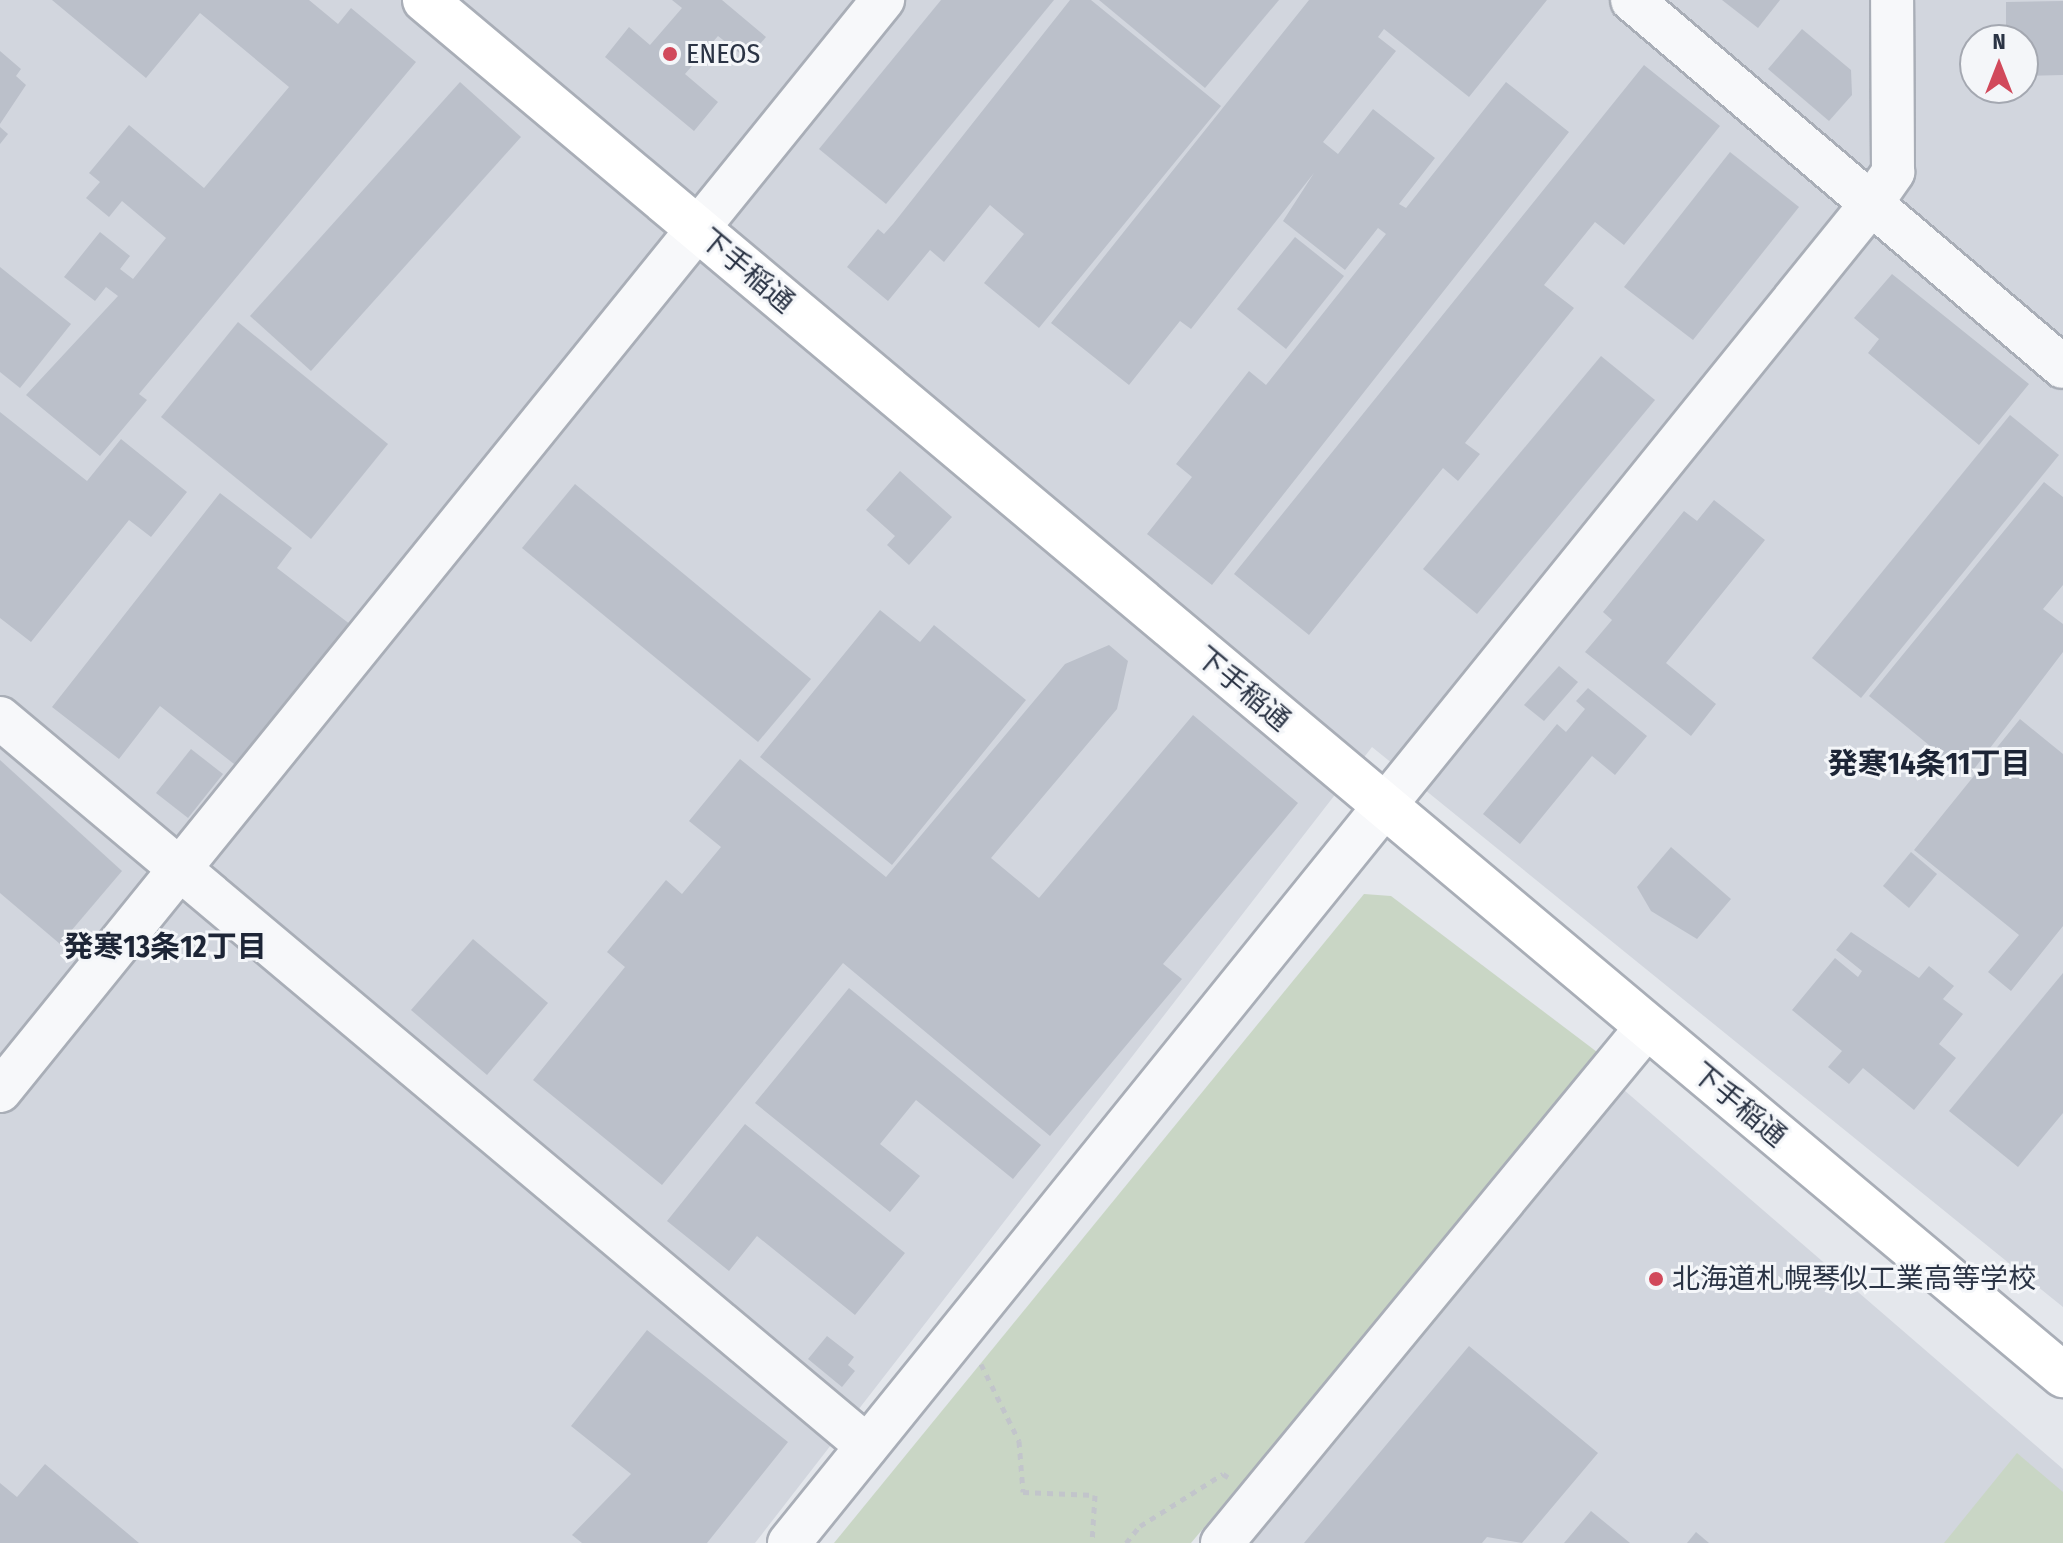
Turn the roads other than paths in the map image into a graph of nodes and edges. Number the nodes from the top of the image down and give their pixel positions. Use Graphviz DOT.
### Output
graph roads {
  1 [pos="425,0"];
  2 [pos="883,0"];
  3 [pos="1632,0"];
  4 [pos="1892,0"];
  5 [pos="1871,204"];
  6 [pos="697,229"];
  7 [pos="2063,367"];
  8 [pos="0,718"];
  9 [pos="1384,807"];
  10 [pos="181,868"];
  11 [pos="1646,1028"];
  12 [pos="0,1091"];
  13 [pos="2063,1375"];
  14 [pos="867,1446"];
  15 [pos="789,1543"];
  16 [pos="1222,1543"];
  1 -- 6 [label="main road, 下手稲通"];
  2 -- 6 [label="street"];
  3 -- 5 [label="street"];
  4 -- 5 [label="street"];
  5 -- 7 [label="street"];
  5 -- 9 [label="street"];
  6 -- 9 [label="main road, 下手稲通"];
  6 -- 10 [label="street"];
  8 -- 10 [label="street"];
  9 -- 11 [label="main road, 下手稲通"];
  9 -- 14 [label="street"];
  10 -- 12 [label="street"];
  10 -- 14 [label="street"];
  11 -- 13 [label="main road, 下手稲通"];
  11 -- 16 [label="street"];
  14 -- 15 [label="street"];
}
